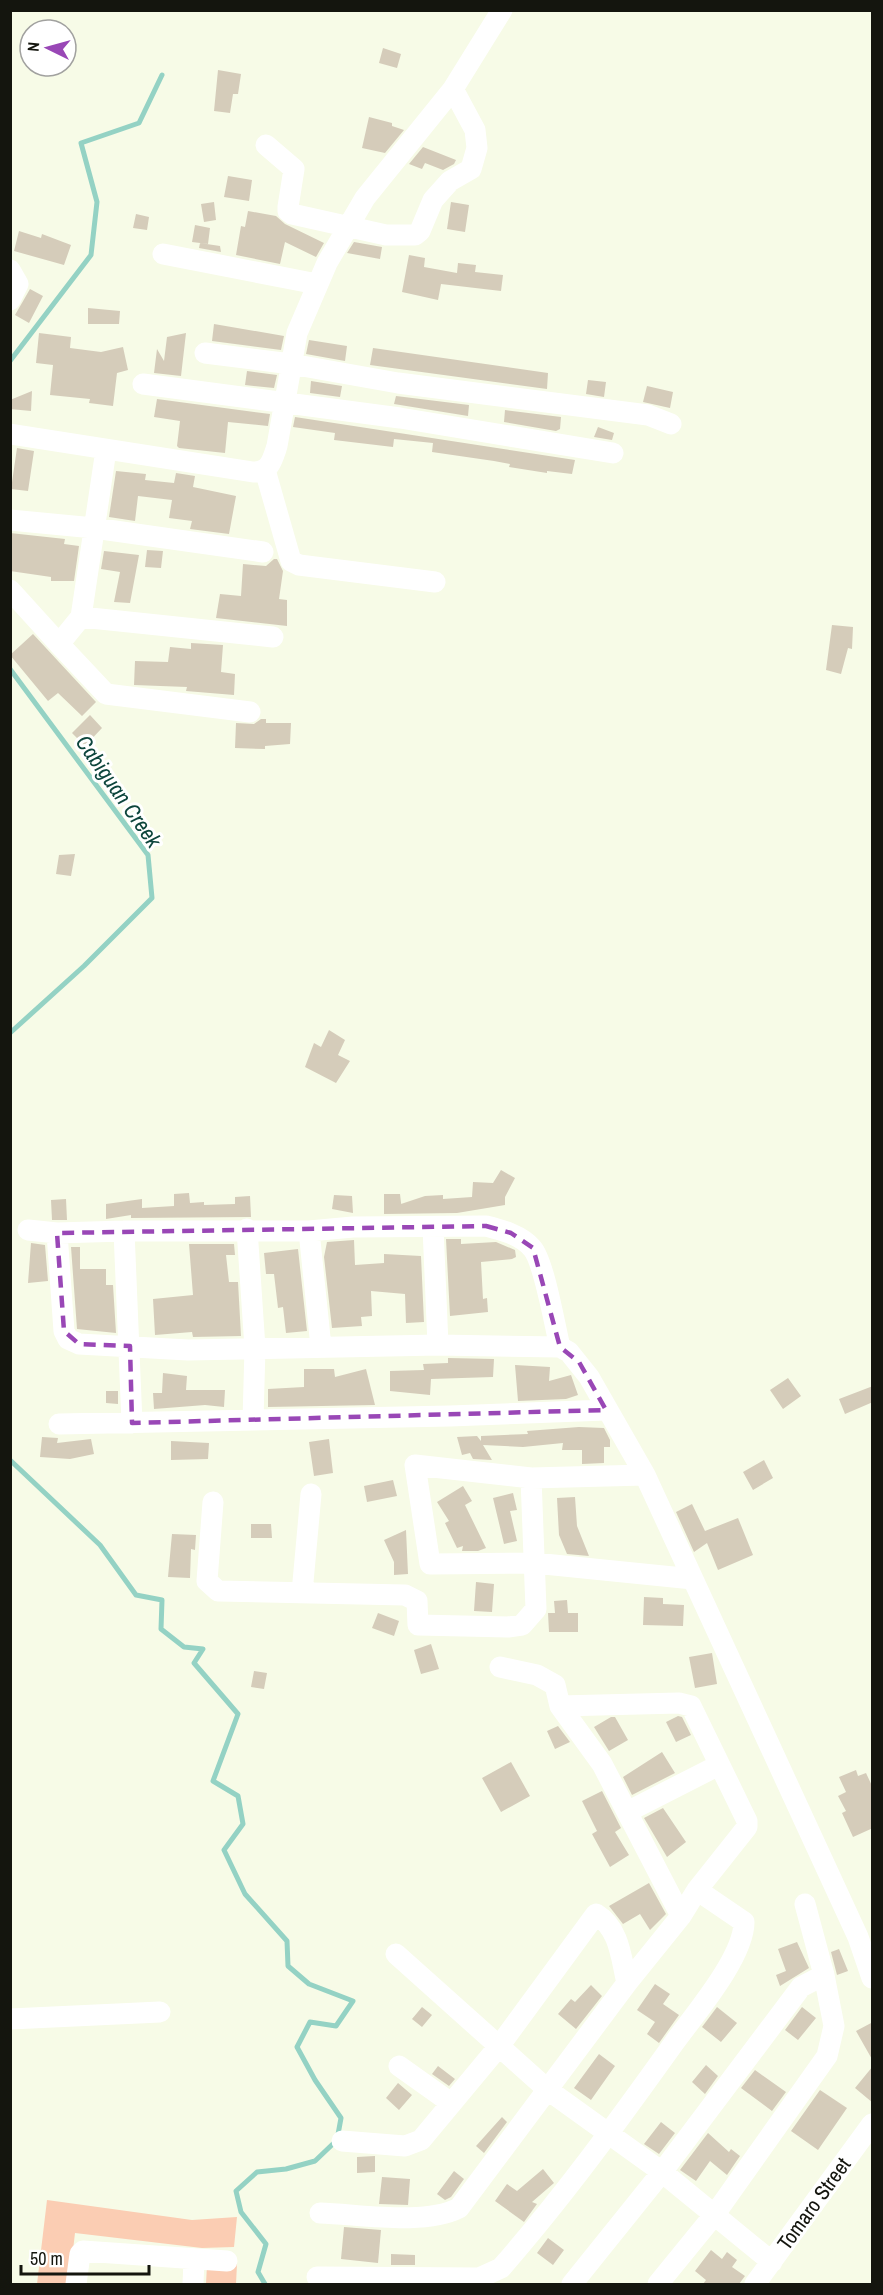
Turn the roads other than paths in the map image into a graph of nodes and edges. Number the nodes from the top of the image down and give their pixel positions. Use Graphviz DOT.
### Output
graph roads {
  1 [pos="502,10"];
  2 [pos="453,89"];
  3 [pos="266,145"];
  4 [pos="348,227"];
  5 [pos="163,254"];
  6 [pos="10,270"];
  7 [pos="317,284"];
  8 [pos="10,300"];
  9 [pos="205,353"];
  10 [pos="291,364"];
  11 [pos="143,384"];
  12 [pos="285,403"];
  13 [pos="671,424"];
  14 [pos="10,434"];
  15 [pos="106,450"];
  16 [pos="613,453"];
  17 [pos="265,470"];
  18 [pos="10,520"];
  19 [pos="94,528"];
  20 [pos="263,552"];
  21 [pos="435,582"];
  22 [pos="10,590"];
  23 [pos="81,617"];
  24 [pos="273,637"];
  25 [pos="58,644"];
  26 [pos="250,712"];
  27 [pos="433,1227"];
  28 [pos="248,1229"];
  29 [pos="28,1230"];
  30 [pos="124,1230"];
  31 [pos="309,1231"];
  32 [pos="57,1233"];
  33 [pos="438,1345"];
  34 [pos="130,1346"];
  35 [pos="321,1347"];
  36 [pos="560,1347"];
  37 [pos="255,1348"];
  38 [pos="606,1410"];
  39 [pos="253,1420"];
  40 [pos="132,1423"];
  41 [pos="58,1424"];
  42 [pos="645,1475"];
  43 [pos="531,1478"];
  44 [pos="311,1494"];
  45 [pos="213,1502"];
  46 [pos="534,1563"];
  47 [pos="693,1579"];
  48 [pos="302,1593"];
  49 [pos="500,1667"];
  50 [pos="560,1706"];
  51 [pos="719,1765"];
  52 [pos="627,1812"];
  53 [pos="697,1890"];
  54 [pos="805,1904"];
  55 [pos="681,1916"];
  56 [pos="396,1954"];
  57 [pos="824,1974"];
  58 [pos="873,1978"];
  59 [pos="627,1983"];
  60 [pos="160,2012"];
  61 [pos="10,2019"];
  62 [pos="500,2045"];
  63 [pos="399,2066"];
  64 [pos="548,2090"];
  65 [pos="451,2103"];
  66 [pos="873,2124"];
  67 [pos="609,2135"];
  68 [pos="342,2141"];
  69 [pos="662,2172"];
  70 [pos="320,2212"];
  71 [pos="715,2214"];
  72 [pos="194,2260"];
  73 [pos="227,2261"];
  74 [pos="772,2262"];
  75 [pos="317,2277"];
  76 [pos="76,2284"];
  77 [pos="193,2284"];
  78 [pos="572,2284"];
  79 [pos="658,2284"];
  80 [pos="755,2284"];
  1 -- 2 [label="street"];
  2 -- 4 [label="street"];
  2 -- 4 [label="street"];
  3 -- 4 [label="street"];
  4 -- 7 [label="street"];
  5 -- 7 [label="street"];
  6 -- 8 [label="street"];
  7 -- 10 [label="street"];
  9 -- 10 [label="street"];
  10 -- 12 [label="street"];
  10 -- 13 [label="street"];
  11 -- 12 [label="street"];
  12 -- 16 [label="street"];
  12 -- 17 [label="street"];
  14 -- 15 [label="street"];
  15 -- 17 [label="street"];
  15 -- 19 [label="street"];
  17 -- 21 [label="street"];
  18 -- 19 [label="street"];
  19 -- 20 [label="street"];
  19 -- 23 [label="street"];
  22 -- 25 [label="street"];
  23 -- 24 [label="street"];
  23 -- 25 [label="street"];
  25 -- 26 [label="street"];
  27 -- 31 [label="street"];
  27 -- 33 [label="street"];
  27 -- 36 [label="street"];
  28 -- 30 [label="street"];
  28 -- 31 [label="street"];
  28 -- 37 [label="street"];
  29 -- 32 [label="street"];
  30 -- 32 [label="street"];
  30 -- 34 [label="street"];
  31 -- 35 [label="street"];
  32 -- 34 [label="street"];
  33 -- 35 [label="street"];
  33 -- 36 [label="street"];
  34 -- 37 [label="street"];
  34 -- 40 [label="street"];
  35 -- 37 [label="street"];
  36 -- 38 [label="street"];
  37 -- 39 [label="street"];
  38 -- 39 [label="street"];
  38 -- 42 [label="street"];
  39 -- 40 [label="street"];
  40 -- 41 [label="street"];
  42 -- 43 [label="street"];
  42 -- 47 [label="street"];
  43 -- 46 [label="street"];
  43 -- 46 [label="street"];
  44 -- 48 [label="street"];
  45 -- 48 [label="street"];
  46 -- 47 [label="street"];
  46 -- 48 [label="street"];
  47 -- 58 [label="street"];
  49 -- 50 [label="street"];
  50 -- 51 [label="street"];
  50 -- 52 [label="street"];
  51 -- 52 [label="street"];
  51 -- 53 [label="street"];
  52 -- 55 [label="street"];
  53 -- 55 [label="street"];
  53 -- 67 [label="street"];
  54 -- 57 [label="street"];
  55 -- 59 [label="street"];
  56 -- 62 [label="street"];
  57 -- 69 [label="street"];
  57 -- 71 [label="street"];
  59 -- 62 [label="street"];
  59 -- 64 [label="street"];
  60 -- 61 [label="street"];
  62 -- 64 [label="street"];
  62 -- 65 [label="street"];
  63 -- 65 [label="street"];
  64 -- 67 [label="street"];
  64 -- 70 [label="street"];
  65 -- 68 [label="street"];
  66 -- 74 [label="street, Tomaro Street"];
  67 -- 69 [label="street"];
  67 -- 75 [label="street"];
  69 -- 71 [label="street"];
  69 -- 78 [label="street"];
  71 -- 74 [label="street"];
  71 -- 79 [label="street"];
  72 -- 73 [label="street"];
  72 -- 76 [label="street"];
  72 -- 77 [label="street"];
  74 -- 80 [label="street, Tomaro Street"];
}
